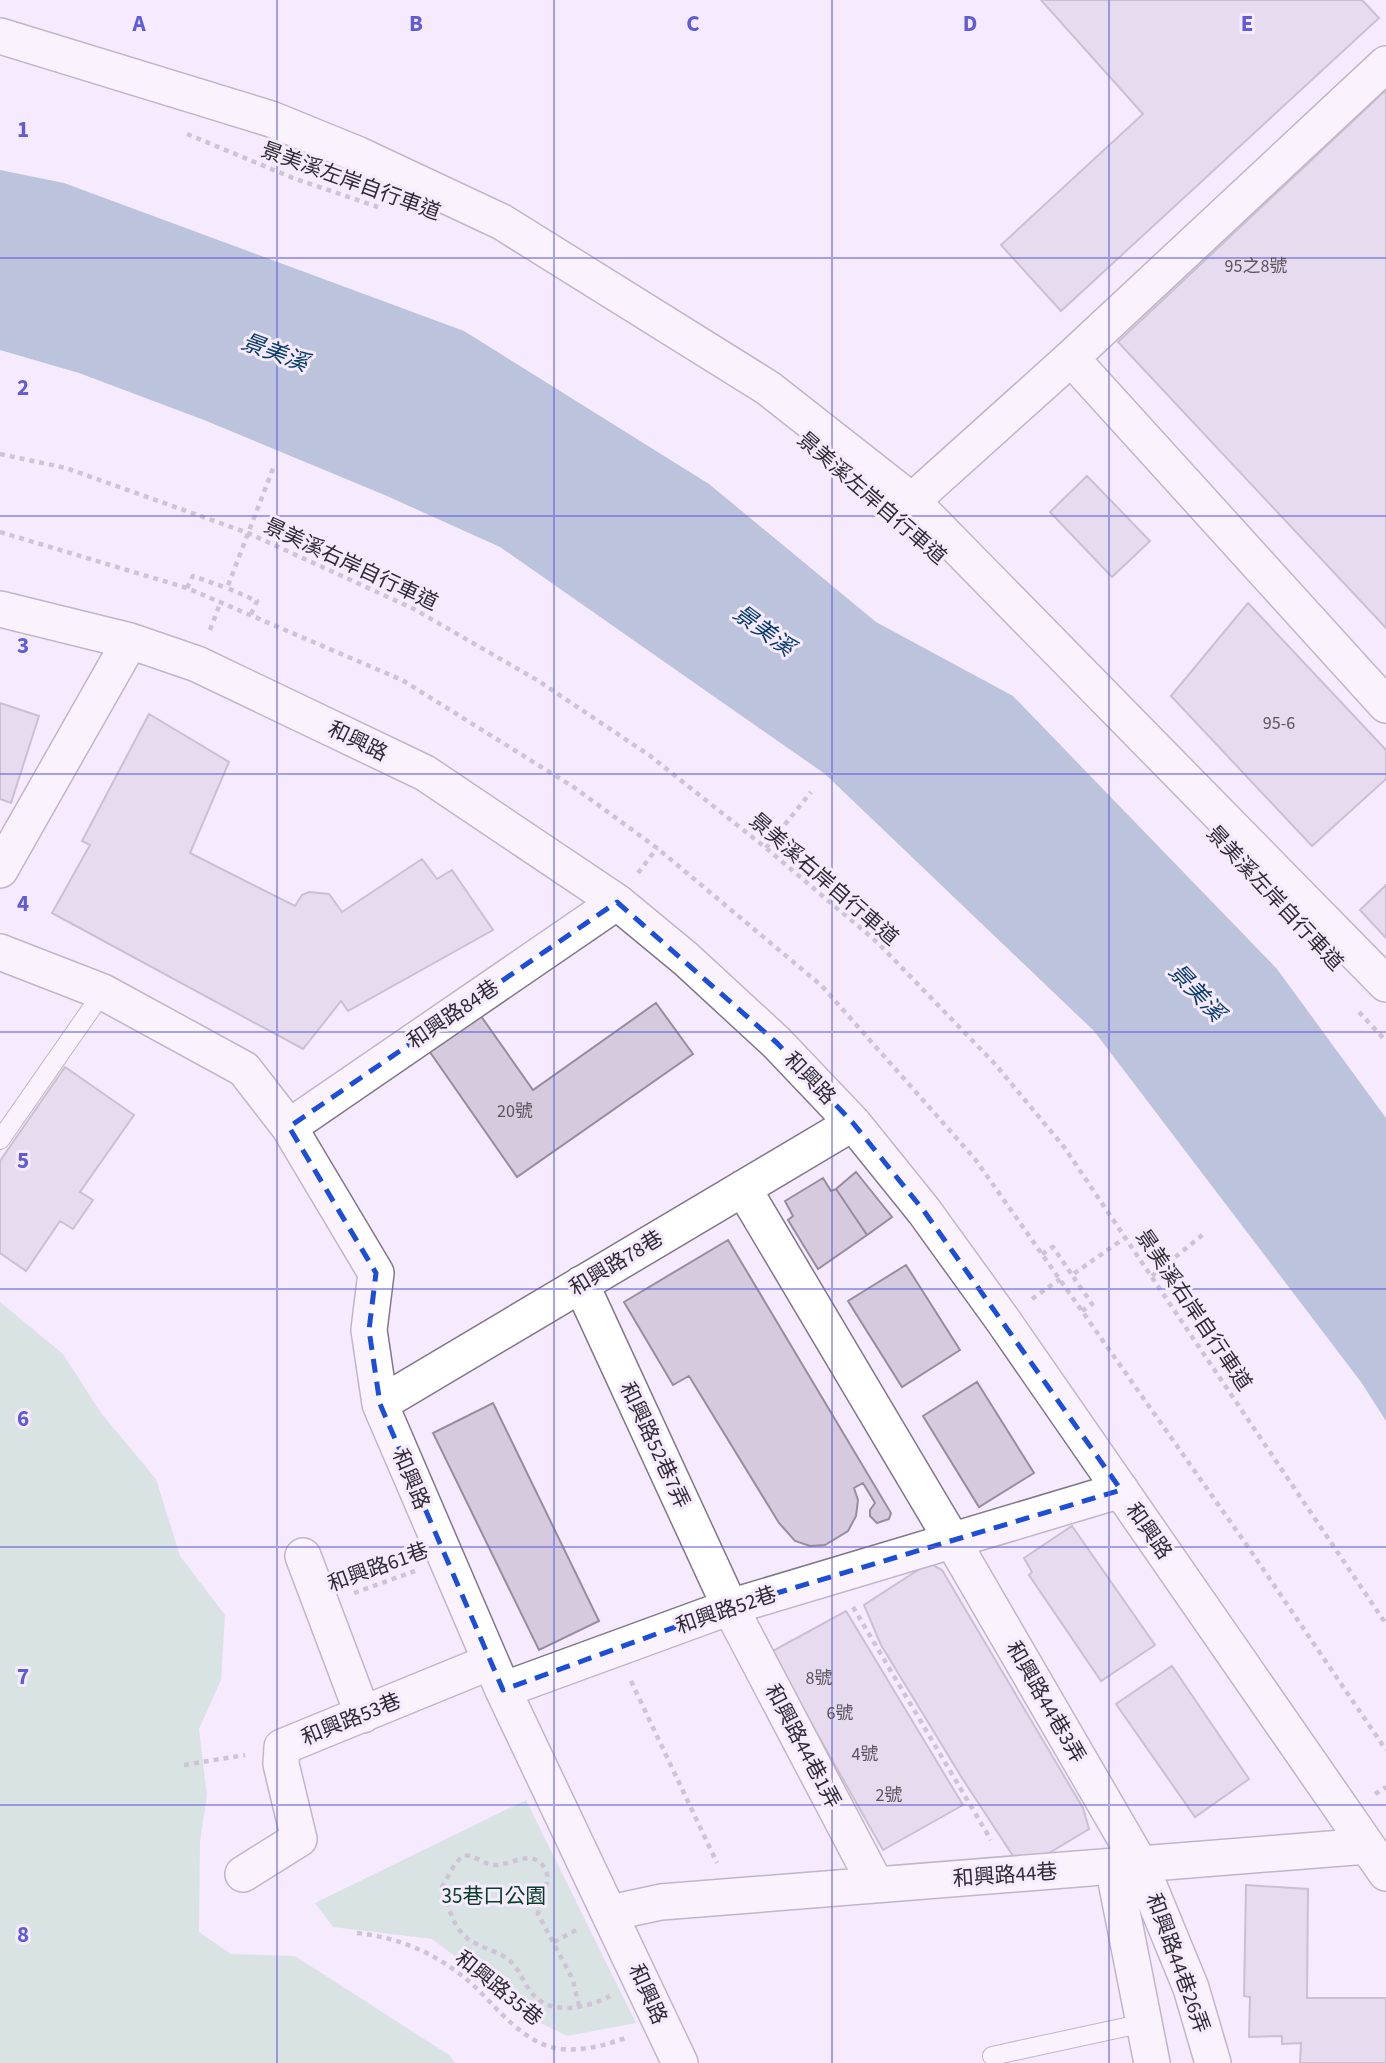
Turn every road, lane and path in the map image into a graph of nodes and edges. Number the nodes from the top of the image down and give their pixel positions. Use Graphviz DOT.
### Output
graph roads {
  1 [pos="0,36"];
  2 [pos="1386,64"];
  3 [pos="217,148"];
  4 [pos="384,208"];
  5 [pos="1071,358"];
  6 [pos="0,454"];
  7 [pos="274,466"];
  8 [pos="912,501"];
  9 [pos="248,533"];
  10 [pos="187,588"];
  11 [pos="227,588"];
  12 [pos="0,609"];
  13 [pos="251,614"];
  14 [pos="130,641"];
  15 [pos="1386,705"];
  16 [pos="811,792"];
  17 [pos="766,848"];
  18 [pos="0,870"];
  19 [pos="617,902"];
  20 [pos="0,953"];
  21 [pos="1386,984"];
  22 [pos="103,992"];
  23 [pos="1357,1010"];
  24 [pos="1386,1041"];
  25 [pos="853,1123"];
  26 [pos="289,1127"];
  27 [pos="0,1140"];
  28 [pos="743,1188"];
  29 [pos="1206,1232"];
  30 [pos="1126,1237"];
  31 [pos="1042,1254"];
  32 [pos="1072,1275"];
  33 [pos="1152,1276"];
  34 [pos="581,1284"];
  35 [pos="1082,1311"];
  36 [pos="380,1404"];
  37 [pos="1121,1490"];
  38 [pos="952,1540"];
  39 [pos="303,1556"];
  40 [pos="445,1560"];
  41 [pos="834,1575"];
  42 [pos="321,1605"];
  43 [pos="730,1607"];
  44 [pos="1386,1624"];
  45 [pos="615,1649"];
  46 [pos="497,1676"];
  47 [pos="363,1714"];
  48 [pos="254,1754"];
  49 [pos="184,1765"];
  50 [pos="1376,1860"];
  51 [pos="1126,1865"];
  52 [pos="243,1874"];
  53 [pos="1011,1874"];
  54 [pos="876,1885"];
  55 [pos="734,1896"];
  56 [pos="610,1913"];
  57 [pos="357,1933"];
  58 [pos="642,1979"];
  59 [pos="579,2006"];
  60 [pos="1144,2023"];
  61 [pos="663,2026"];
  62 [pos="992,2056"];
  63 [pos="680,2063"];
  64 [pos="1152,2063"];
  65 [pos="1213,2063"];
  1 -- 8 [label="street"];
  2 -- 5 [label="street"];
  3 -- 4 [label="path, 景美溪左岸自行車道"];
  5 -- 8 [label="street"];
  5 -- 15 [label="street"];
  6 -- 9 [label="path, 景美溪右岸自行車道"];
  7 -- 9 [label="path"];
  8 -- 21 [label="street"];
  9 -- 11 [label="path"];
  9 -- 17 [label="path, 景美溪右岸自行車道"];
  10 -- 11 [label="path"];
  11 -- 13 [label="path"];
  12 -- 14 [label="street, 和興路"];
  14 -- 18 [label="street"];
  14 -- 19 [label="street, 和興路"];
  16 -- 17 [label="path"];
  17 -- 30 [label="path, 景美溪右岸自行車道"];
  19 -- 25 [label="street, 和興路"];
  19 -- 26 [label="street, 和興路84巷"];
  20 -- 22 [label="street, 和興路"];
  22 -- 26 [label="street, 和興路"];
  22 -- 27 [label="lane"];
  23 -- 24 [label="path"];
  25 -- 28 [label="street, 和興路78巷"];
  25 -- 37 [label="street, 和興路"];
  26 -- 36 [label="street, 和興路"];
  28 -- 34 [label="street, 和興路78巷"];
  28 -- 38 [label="street"];
  29 -- 33 [label="path"];
  30 -- 32 [label="path"];
  30 -- 33 [label="path, 景美溪右岸自行車道"];
  31 -- 32 [label="path"];
  32 -- 35 [label="path"];
  33 -- 44 [label="path, 景美溪右岸自行車道"];
  34 -- 36 [label="street, 和興路78巷"];
  34 -- 43 [label="street, 和興路52巷7弄"];
  36 -- 40 [label="street, 和興路"];
  37 -- 38 [label="street, 和興路52巷"];
  37 -- 50 [label="street, 和興路"];
  38 -- 41 [label="street, 和興路52巷"];
  38 -- 51 [label="street, 和興路44巷3弄"];
  39 -- 42 [label="street"];
  40 -- 42 [label="path, 和興路61巷"];
  40 -- 46 [label="street, 和興路"];
  41 -- 43 [label="street, 和興路52巷"];
  41 -- 53 [label="path"];
  42 -- 47 [label="street"];
  43 -- 45 [label="street, 和興路52巷"];
  43 -- 54 [label="street, 和興路44巷1弄"];
  45 -- 46 [label="street, 和興路52巷"];
  45 -- 55 [label="path"];
  46 -- 47 [label="street, 和興路53巷"];
  46 -- 56 [label="street, 和興路"];
  47 -- 52 [label="street, 和興路53巷"];
  48 -- 49 [label="path"];
  50 -- 51 [label="street, 和興路44巷"];
  51 -- 53 [label="street, 和興路44巷"];
  51 -- 60 [label="street"];
  51 -- 65 [label="street, 和興路44巷26弄"];
  53 -- 54 [label="street, 和興路44巷"];
  54 -- 55 [label="street, 和興路44巷"];
  55 -- 56 [label="street, 和興路44巷"];
  56 -- 58 [label="street, 和興路"];
  57 -- 61 [label="path, 和興路35巷"];
  58 -- 59 [label="path"];
  58 -- 61 [label="street, 和興路"];
  59 -- 59 [label="path"];
  60 -- 62 [label="lane"];
  60 -- 64 [label="street"];
  61 -- 63 [label="street, 和興路"];
}
